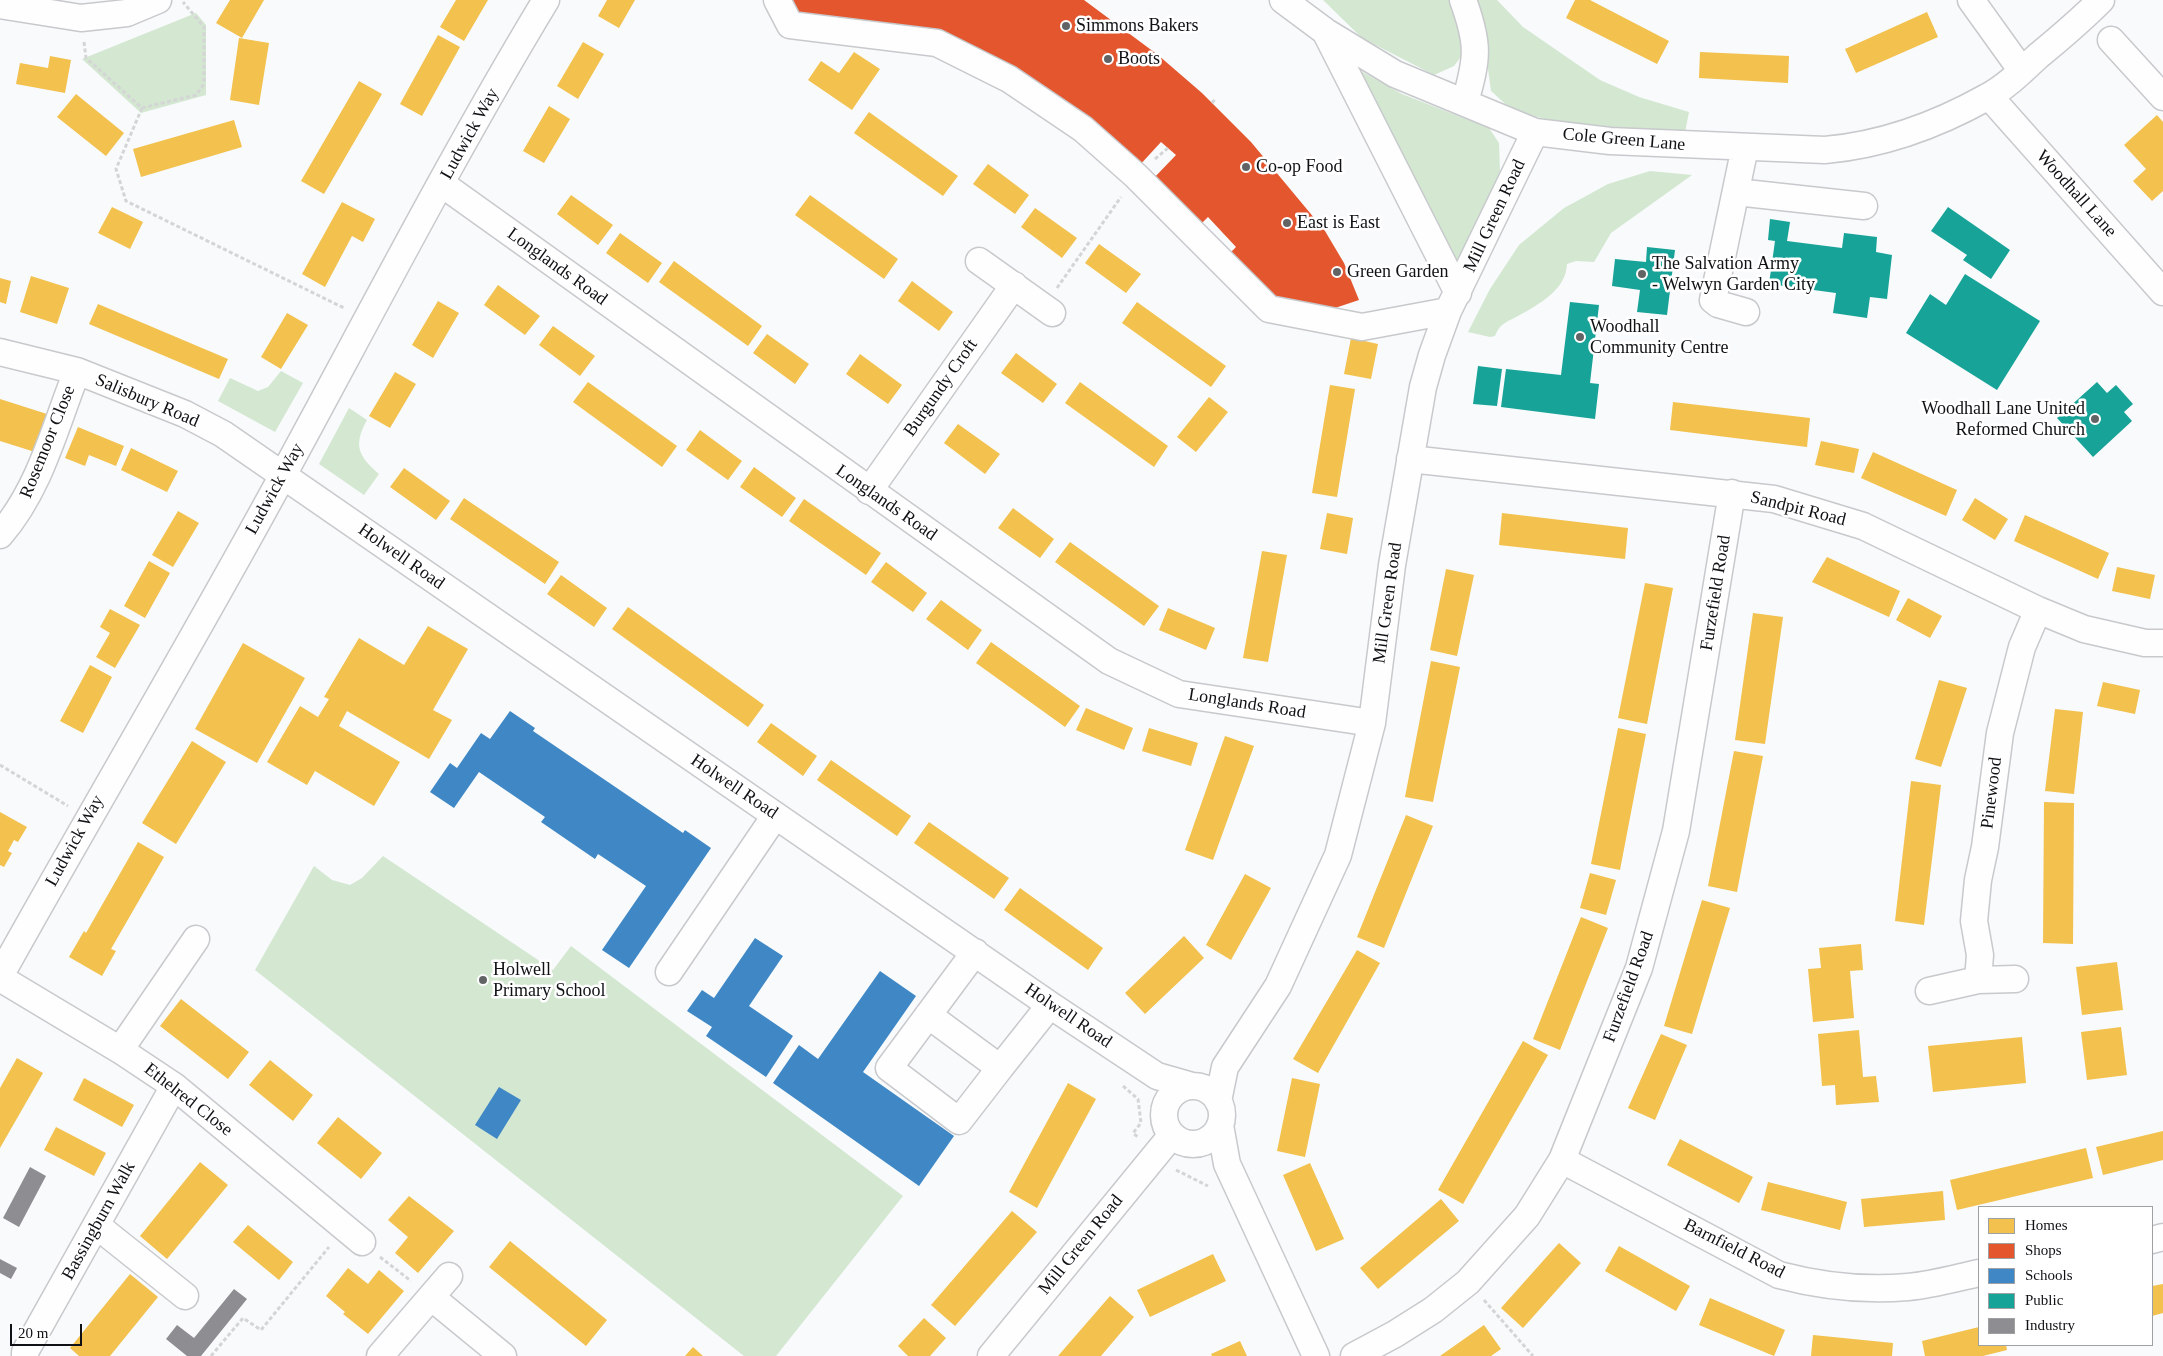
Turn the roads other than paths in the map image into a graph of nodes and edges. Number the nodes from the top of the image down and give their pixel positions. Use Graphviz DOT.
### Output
graph roads {
  1 [pos="158,0"];
  2 [pos="546,0"];
  3 [pos="776,0"];
  4 [pos="1284,0"];
  5 [pos="1463,0"];
  6 [pos="1971,0"];
  7 [pos="2101,0"];
  8 [pos="0,6"];
  9 [pos="1326,32"];
  10 [pos="2111,40"];
  11 [pos="2022,71"];
  12 [pos="1989,96"];
  13 [pos="2163,97"];
  14 [pos="1465,102"];
  15 [pos="1535,132"];
  16 [pos="1745,147"];
  17 [pos="442,184"];
  18 [pos="1736,192"];
  19 [pos="1864,206"];
  20 [pos="979,261"];
  21 [pos="1014,285"];
  22 [pos="2163,292"];
  23 [pos="1453,302"];
  24 [pos="1048,310"];
  25 [pos="1746,312"];
  26 [pos="0,352"];
  27 [pos="77,371"];
  28 [pos="1410,459"];
  29 [pos="284,474"];
  30 [pos="869,491"];
  31 [pos="1732,493"];
  32 [pos="5,521"];
  33 [pos="2038,610"];
  34 [pos="2163,643"];
  35 [pos="1372,723"];
  36 [pos="775,816"];
  37 [pos="196,939"];
  38 [pos="975,952"];
  39 [pos="669,972"];
  40 [pos="0,977"];
  41 [pos="2015,979"];
  42 [pos="1978,980"];
  43 [pos="1929,990"];
  44 [pos="1050,1005"];
  45 [pos="928,1015"];
  46 [pos="120,1050"];
  47 [pos="1225,1067"];
  48 [pos="1000,1068"];
  49 [pos="174,1086"];
  50 [pos="1194,1086"];
  51 [pos="1219,1113"];
  52 [pos="1181,1139"];
  53 [pos="1562,1160"];
  54 [pos="1227,1164"];
  55 [pos="96,1225"];
  56 [pos="353,1235"];
  57 [pos="1978,1273"];
  58 [pos="449,1276"];
  59 [pos="186,1296"];
  60 [pos="431,1297"];
  61 [pos="25,1356"];
  62 [pos="380,1356"];
  63 [pos="502,1356"];
  64 [pos="991,1356"];
  65 [pos="1316,1356"];
  66 [pos="1354,1356"];
  1 -- 8 [label="street"];
  2 -- 17 [label="street, Ludwick Way"];
  3 -- 23 [label="street"];
  4 -- 9 [label="street, Cole Green Lane"];
  5 -- 14 [label="street"];
  6 -- 11 [label="street"];
  7 -- 11 [label="street, Cole Green Lane"];
  9 -- 14 [label="street, Cole Green Lane"];
  9 -- 23 [label="street"];
  10 -- 13 [label="street"];
  11 -- 12 [label="street, Cole Green Lane"];
  12 -- 16 [label="street, Cole Green Lane"];
  12 -- 22 [label="street, Woodhall Lane"];
  14 -- 15 [label="street, Cole Green Lane"];
  15 -- 16 [label="street, Cole Green Lane"];
  15 -- 23 [label="street, Mill Green Road"];
  16 -- 18 [label="street"];
  17 -- 29 [label="street, Ludwick Way"];
  17 -- 30 [label="street, Longlands Road"];
  18 -- 19 [label="street"];
  18 -- 25 [label="street"];
  20 -- 21 [label="street"];
  21 -- 24 [label="street"];
  21 -- 30 [label="street, Burgundy Croft"];
  23 -- 28 [label="street, Mill Green Road"];
  26 -- 27 [label="street, Salisbury Road"];
  27 -- 29 [label="street, Salisbury Road"];
  27 -- 32 [label="street, Rosemoor Close"];
  28 -- 31 [label="street, Sandpit Road"];
  28 -- 35 [label="street, Mill Green Road"];
  29 -- 36 [label="street, Holwell Road"];
  29 -- 40 [label="street, Ludwick Way"];
  30 -- 35 [label="street, Longlands Road"];
  31 -- 33 [label="street, Sandpit Road"];
  31 -- 53 [label="street, Furzefield Road"];
  33 -- 34 [label="street, Sandpit Road"];
  33 -- 42 [label="street, Pinewood"];
  35 -- 47 [label="street, Mill Green Road"];
  36 -- 38 [label="street, Holwell Road"];
  36 -- 39 [label="street"];
  37 -- 46 [label="street"];
  38 -- 44 [label="street, Holwell Road"];
  38 -- 45 [label="street"];
  40 -- 46 [label="street, Ethelred Close"];
  41 -- 42 [label="street"];
  42 -- 43 [label="street"];
  44 -- 48 [label="street"];
  44 -- 50 [label="street, Holwell Road"];
  45 -- 48 [label="street"];
  45 -- 48 [label="street"];
  46 -- 49 [label="street, Ethelred Close"];
  47 -- 50 [label="street, Mill Green Road"];
  47 -- 51 [label="street, Mill Green Road"];
  49 -- 55 [label="street, Bassingburn Walk"];
  49 -- 56 [label="street, Ethelred Close"];
  50 -- 51 [label="street"];
  50 -- 52 [label="street"];
  51 -- 52 [label="street"];
  51 -- 54 [label="street"];
  52 -- 54 [label="street"];
  52 -- 64 [label="street, Mill Green Road"];
  53 -- 57 [label="street, Barnfield Road"];
  53 -- 66 [label="street, Furzefield Road"];
  54 -- 65 [label="street"];
  55 -- 59 [label="street"];
  55 -- 61 [label="street, Bassingburn Walk"];
  58 -- 60 [label="street"];
  60 -- 62 [label="street"];
  60 -- 63 [label="street"];
}
